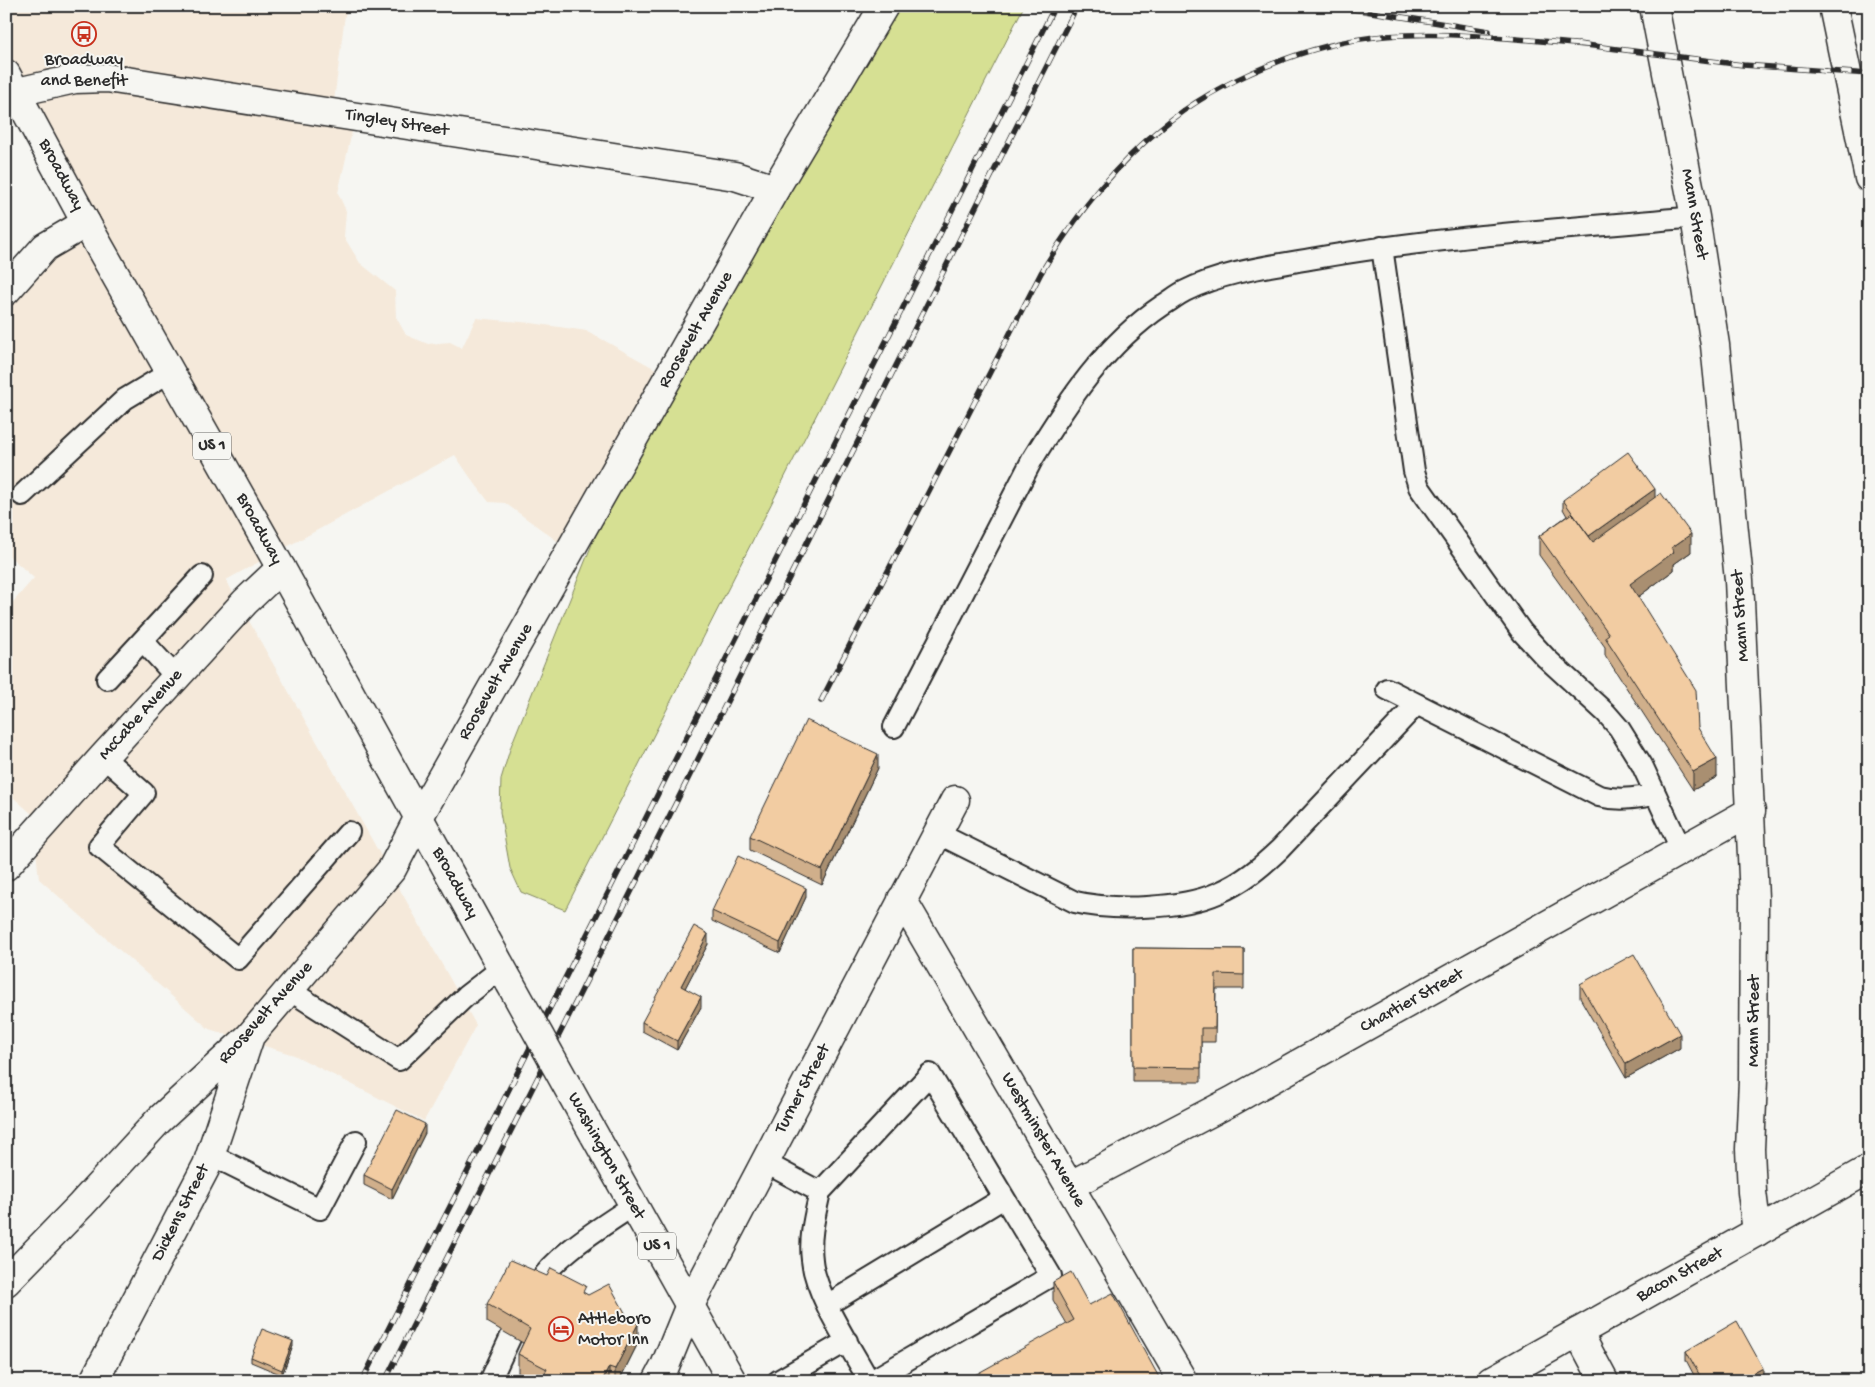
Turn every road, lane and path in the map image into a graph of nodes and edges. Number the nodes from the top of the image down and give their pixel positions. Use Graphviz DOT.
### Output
graph roads {
  1 [pos="884,6"];
  2 [pos="1654,6"];
  3 [pos="1833,6"];
  4 [pos="12,83"];
  5 [pos="1869,178"];
  6 [pos="775,189"];
  7 [pos="1695,217"];
  8 [pos="86,223"];
  9 [pos="1382,247"];
  10 [pos="6,291"];
  11 [pos="170,372"];
  12 [pos="22,495"];
  13 [pos="281,568"];
  14 [pos="202,576"];
  15 [pos="143,641"];
  16 [pos="176,677"];
  17 [pos="107,679"];
  18 [pos="1387,689"];
  19 [pos="1417,704"];
  20 [pos="894,727"];
  21 [pos="102,757"];
  22 [pos="1656,795"];
  23 [pos="955,800"];
  24 [pos="1751,811"];
  25 [pos="419,817"];
  26 [pos="349,832"];
  27 [pos="937,833"];
  28 [pos="1682,850"];
  29 [pos="6,866"];
  30 [pos="902,899"];
  31 [pos="506,975"];
  32 [pos="289,990"];
  33 [pos="249,1037"];
  34 [pos="356,1141"];
  35 [pos="211,1155"];
  36 [pos="764,1162"];
  37 [pos="1869,1170"];
  38 [pos="1070,1186"];
  39 [pos="820,1192"];
  40 [pos="1004,1198"];
  41 [pos="634,1204"];
  42 [pos="1757,1232"];
  43 [pos="6,1282"];
  44 [pos="535,1289"];
  45 [pos="690,1305"];
  46 [pos="827,1305"];
  47 [pos="1578,1332"];
  48 [pos="511,1336"];
  49 [pos="847,1341"];
  50 [pos="94,1381"];
  51 [pos="490,1381"];
  52 [pos="657,1381"];
  53 [pos="732,1381"];
  54 [pos="778,1381"];
  55 [pos="870,1381"];
  56 [pos="1183,1381"];
  57 [pos="1491,1381"];
  58 [pos="1604,1381"];
  1 -- 6 [label="main road, Roosevelt Avenue"];
  2 -- 7 [label="main road, Mann Street"];
  3 -- 5 [label="main road"];
  4 -- 6 [label="main road, Tingley Street"];
  4 -- 8 [label="main road, Broadway / US 1"];
  6 -- 25 [label="main road, Roosevelt Avenue"];
  7 -- 9 [label="lane"];
  7 -- 24 [label="main road, Mann Street"];
  8 -- 10 [label="main road"];
  8 -- 11 [label="main road, Broadway / US 1"];
  9 -- 20 [label="lane"];
  9 -- 22 [label="lane"];
  11 -- 12 [label="lane"];
  11 -- 13 [label="main road, Broadway / US 1"];
  13 -- 16 [label="main road, McCabe Avenue"];
  13 -- 25 [label="main road, Broadway / US 1"];
  14 -- 15 [label="lane"];
  15 -- 16 [label="lane"];
  15 -- 17 [label="lane"];
  16 -- 21 [label="main road, McCabe Avenue"];
  18 -- 19 [label="lane"];
  19 -- 22 [label="lane"];
  19 -- 27 [label="lane"];
  21 -- 26 [label="lane"];
  21 -- 29 [label="main road, McCabe Avenue"];
  22 -- 28 [label="lane"];
  23 -- 27 [label="main road, Turner Street"];
  24 -- 28 [label="main road, Chartier Street"];
  24 -- 42 [label="main road, Mann Street"];
  25 -- 31 [label="main road, Broadway / US 1"];
  25 -- 32 [label="main road, Roosevelt Avenue"];
  27 -- 30 [label="main road, Turner Street"];
  28 -- 38 [label="main road, Chartier Street"];
  30 -- 36 [label="main road, Turner Street"];
  30 -- 38 [label="main road, Westminster Avenue"];
  31 -- 32 [label="lane"];
  31 -- 41 [label="main road, Washington Street / US 1, bridge"];
  32 -- 33 [label="main road, Roosevelt Avenue"];
  33 -- 35 [label="main road, Dickens Street"];
  33 -- 43 [label="main road, Roosevelt Avenue"];
  34 -- 35 [label="lane"];
  35 -- 50 [label="main road, Dickens Street"];
  36 -- 39 [label="lane"];
  36 -- 45 [label="main road, Turner Street"];
  37 -- 42 [label="main road, Bacon Street"];
  38 -- 56 [label="main road, Westminster Avenue"];
  39 -- 40 [label="lane"];
  39 -- 46 [label="lane"];
  40 -- 46 [label="lane"];
  40 -- 55 [label="lane"];
  41 -- 44 [label="lane"];
  41 -- 45 [label="main road, Washington Street / US 1"];
  42 -- 47 [label="main road, Bacon Street"];
  45 -- 52 [label="main road, Turner Street"];
  45 -- 53 [label="main road, Washington Street / US 1"];
  46 -- 49 [label="lane"];
  47 -- 57 [label="main road, Bacon Street"];
  47 -- 58 [label="main road"];
  48 -- 51 [label="lane"];
  49 -- 54 [label="lane"];
  49 -- 55 [label="lane"];
}
